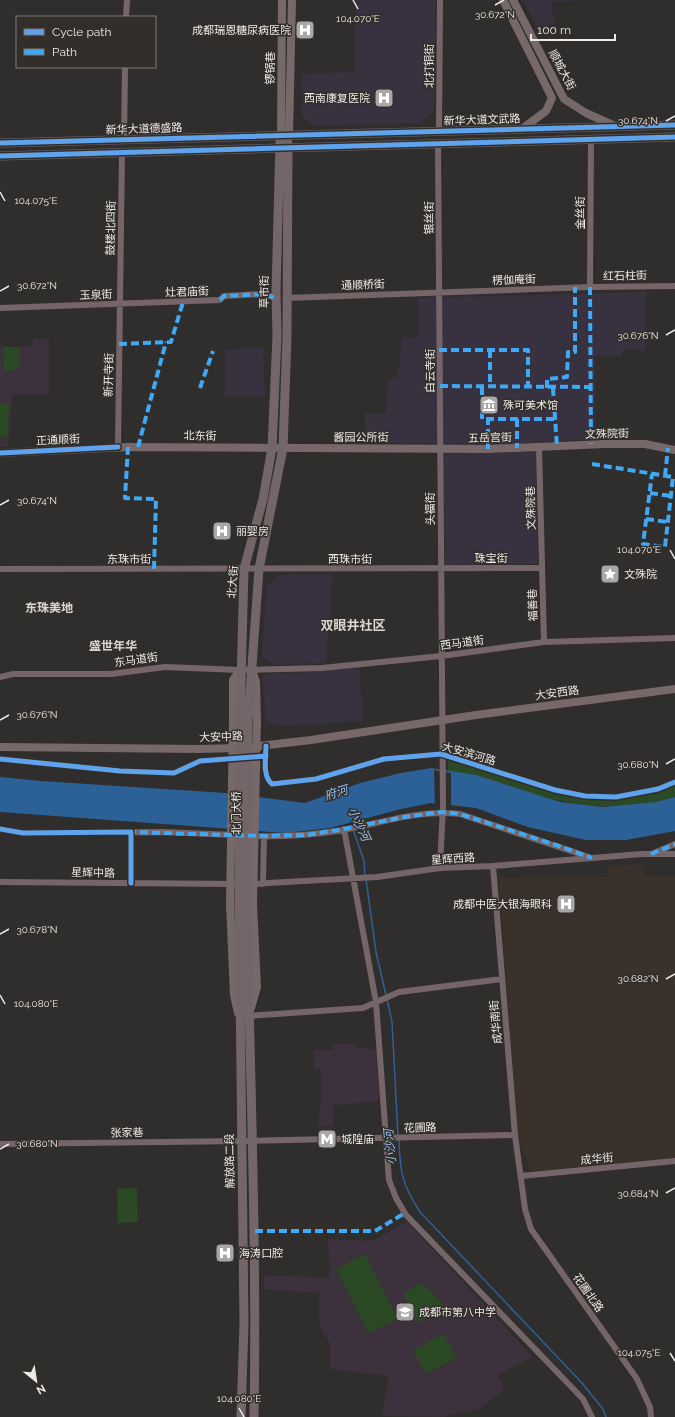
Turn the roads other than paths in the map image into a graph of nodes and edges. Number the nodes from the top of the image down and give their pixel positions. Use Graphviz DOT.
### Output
graph roads {
  1 [pos="127,0"];
  2 [pos="282,0"];
  3 [pos="292,0"];
  4 [pos="440,0"];
  5 [pos="503,0"];
  6 [pos="513,0"];
  7 [pos="126,16"];
  8 [pos="126,68"];
  9 [pos="675,125"];
  10 [pos="616,126"];
  11 [pos="522,129"];
  12 [pos="439,131"];
  13 [pos="285,135"];
  14 [pos="675,138"];
  15 [pos="124,140"];
  16 [pos="591,140"];
  17 [pos="0,143"];
  18 [pos="438,144"];
  19 [pos="283,148"];
  20 [pos="122,152"];
  21 [pos="0,156"];
  22 [pos="675,286"];
  23 [pos="590,287"];
  24 [pos="439,293"];
  25 [pos="276,298"];
  26 [pos="287,298"];
  27 [pos="120,304"];
  28 [pos="0,308"];
  29 [pos="118,447"];
  30 [pos="272,448"];
  31 [pos="282,448"];
  32 [pos="540,448"];
  33 [pos="440,449"];
  34 [pos="675,450"];
  35 [pos="0,453"];
  36 [pos="0,568"];
  37 [pos="542,568"];
  38 [pos="244,569"];
  39 [pos="259,569"];
  40 [pos="441,569"];
  41 [pos="675,638"];
  42 [pos="544,642"];
  43 [pos="441,656"];
  44 [pos="240,670"];
  45 [pos="252,670"];
  46 [pos="0,677"];
  47 [pos="675,689"];
  48 [pos="441,720"];
  49 [pos="245,721"];
  50 [pos="266,746"];
  51 [pos="0,747"];
  52 [pos="441,754"];
  53 [pos="675,782"];
  54 [pos="443,809"];
  55 [pos="0,829"];
  56 [pos="346,829"];
  57 [pos="264,836"];
  58 [pos="675,844"];
  59 [pos="651,854"];
  60 [pos="675,854"];
  61 [pos="592,858"];
  62 [pos="493,866"];
  63 [pos="440,868"];
  64 [pos="356,878"];
  65 [pos="0,882"];
  66 [pos="233,884"];
  67 [pos="263,884"];
  68 [pos="242,904"];
  69 [pos="502,979"];
  70 [pos="378,1001"];
  71 [pos="239,1016"];
  72 [pos="249,1016"];
  73 [pos="515,1135"];
  74 [pos="389,1139"];
  75 [pos="242,1141"];
  76 [pos="253,1141"];
  77 [pos="0,1144"];
  78 [pos="675,1161"];
  79 [pos="521,1176"];
  80 [pos="240,1417"];
  81 [pos="254,1417"];
  82 [pos="592,1417"];
  83 [pos="651,1417"];
  1 -- 7 [label="street"];
  2 -- 13 [label="street, 锣锅巷"];
  3 -- 13 [label="street, 锣锅巷"];
  4 -- 12 [label="street, 北打铜街"];
  5 -- 11 [label="street, 顺城大街"];
  6 -- 10 [label="street, 顺城大街"];
  8 -- 15 [label="street"];
  9 -- 10 [label="main road, 新华大道文武路"];
  10 -- 11 [label="main road, 新华大道文武路"];
  11 -- 12 [label="main road, 新华大道文武路"];
  12 -- 13 [label="main road, 新华大道文武路"];
  13 -- 15 [label="main road, 新华大道德盛路"];
  13 -- 19 [label="main road, 草市街"];
  14 -- 16 [label="main road, 新华大道文武路"];
  15 -- 17 [label="main road, 新华大道德盛路"];
  16 -- 18 [label="main road, 新华大道文武路"];
  16 -- 23 [label="street, 金丝街"];
  18 -- 19 [label="main road, 新华大道文武路"];
  18 -- 24 [label="street, 银丝街"];
  19 -- 20 [label="main road, 新华大道德盛路"];
  19 -- 25 [label="main road, 草市街"];
  19 -- 26 [label="main road, 草市街"];
  20 -- 21 [label="main road, 新华大道德盛路"];
  20 -- 27 [label="street, 鼓楼北四街"];
  22 -- 23 [label="street, 红石柱街"];
  23 -- 24 [label="street, 楞伽庵街"];
  24 -- 26 [label="street, 通顺桥街"];
  24 -- 33 [label="street, 白云寺街"];
  25 -- 27 [label="street, 灶君庙街"];
  25 -- 30 [label="main road, 草市街"];
  26 -- 31 [label="main road, 草市街"];
  27 -- 28 [label="street, 玉泉街"];
  27 -- 29 [label="street, 新开寺街"];
  29 -- 30 [label="street, 北东街"];
  29 -- 35 [label="street, 正通顺街"];
  30 -- 31 [label="street, 北东街"];
  30 -- 38 [label="main road, 北大街"];
  31 -- 33 [label="street, 酱园公所街"];
  31 -- 39 [label="main road"];
  32 -- 33 [label="street, 五岳宫街"];
  32 -- 34 [label="street, 文殊院街"];
  32 -- 37 [label="street, 文殊院巷"];
  33 -- 40 [label="street, 头福街"];
  36 -- 38 [label="street, 东珠市街"];
  37 -- 40 [label="street, 珠宝街"];
  37 -- 42 [label="street, 福善巷"];
  38 -- 39 [label="street, 东珠市街"];
  38 -- 44 [label="main road, 北大街"];
  39 -- 40 [label="street, 西珠市街"];
  39 -- 45 [label="main road"];
  40 -- 43 [label="street, 头福街"];
  41 -- 42 [label="street, 西马道街"];
  42 -- 43 [label="street, 西马道街"];
  43 -- 45 [label="street, 西马道街"];
  43 -- 48 [label="street, 头福街"];
  44 -- 45 [label="street, 东马道街"];
  44 -- 46 [label="street, 东马道街"];
  44 -- 49 [label="main road, 北大街"];
  45 -- 49 [label="main road"];
  47 -- 48 [label="street, 大安西路"];
  48 -- 50 [label="street, 大安中路"];
  48 -- 52 [label="street, 头福街"];
  49 -- 68 [label="main road, 北门大桥, bridge"];
  49 -- 68 [label="street, bridge"];
  50 -- 51 [label="street, 大安中路"];
  50 -- 52 [label="street, 大安滨河路"];
  52 -- 53 [label="street, 大安滨河路"];
  52 -- 54 [label="street, 头福街"];
  54 -- 56 [label="street"];
  54 -- 61 [label="street"];
  54 -- 63 [label="street, 头福街"];
  55 -- 57 [label="street"];
  56 -- 57 [label="street"];
  56 -- 64 [label="street"];
  57 -- 67 [label="street"];
  58 -- 59 [label="street"];
  59 -- 60 [label="street, 星辉西路"];
  59 -- 61 [label="street, 星辉西路"];
  61 -- 62 [label="street, 星辉西路"];
  62 -- 63 [label="street, 星辉西路"];
  62 -- 69 [label="street, 成华南街"];
  63 -- 64 [label="street, 星辉西路"];
  64 -- 67 [label="street, 星辉西路"];
  64 -- 70 [label="street"];
  65 -- 66 [label="street, 星辉中路"];
  66 -- 67 [label="street, 星辉西路"];
  68 -- 71 [label="main road, 解放路二段"];
  68 -- 72 [label="main road"];
  69 -- 70 [label="street"];
  69 -- 73 [label="street, 成华南街"];
  70 -- 72 [label="street"];
  70 -- 74 [label="street"];
  71 -- 72 [label="street"];
  71 -- 75 [label="main road, 解放路二段"];
  72 -- 76 [label="main road"];
  73 -- 74 [label="street, 花圃路"];
  73 -- 79 [label="street, 成华南街"];
  74 -- 76 [label="street, 花圃路"];
  74 -- 82 [label="street"];
  75 -- 76 [label="street, 张家巷"];
  75 -- 77 [label="street, 张家巷"];
  75 -- 80 [label="main road, 解放路二段"];
  76 -- 81 [label="main road"];
  78 -- 79 [label="street, 成华街"];
  79 -- 83 [label="street, 花圃北路"];
}
